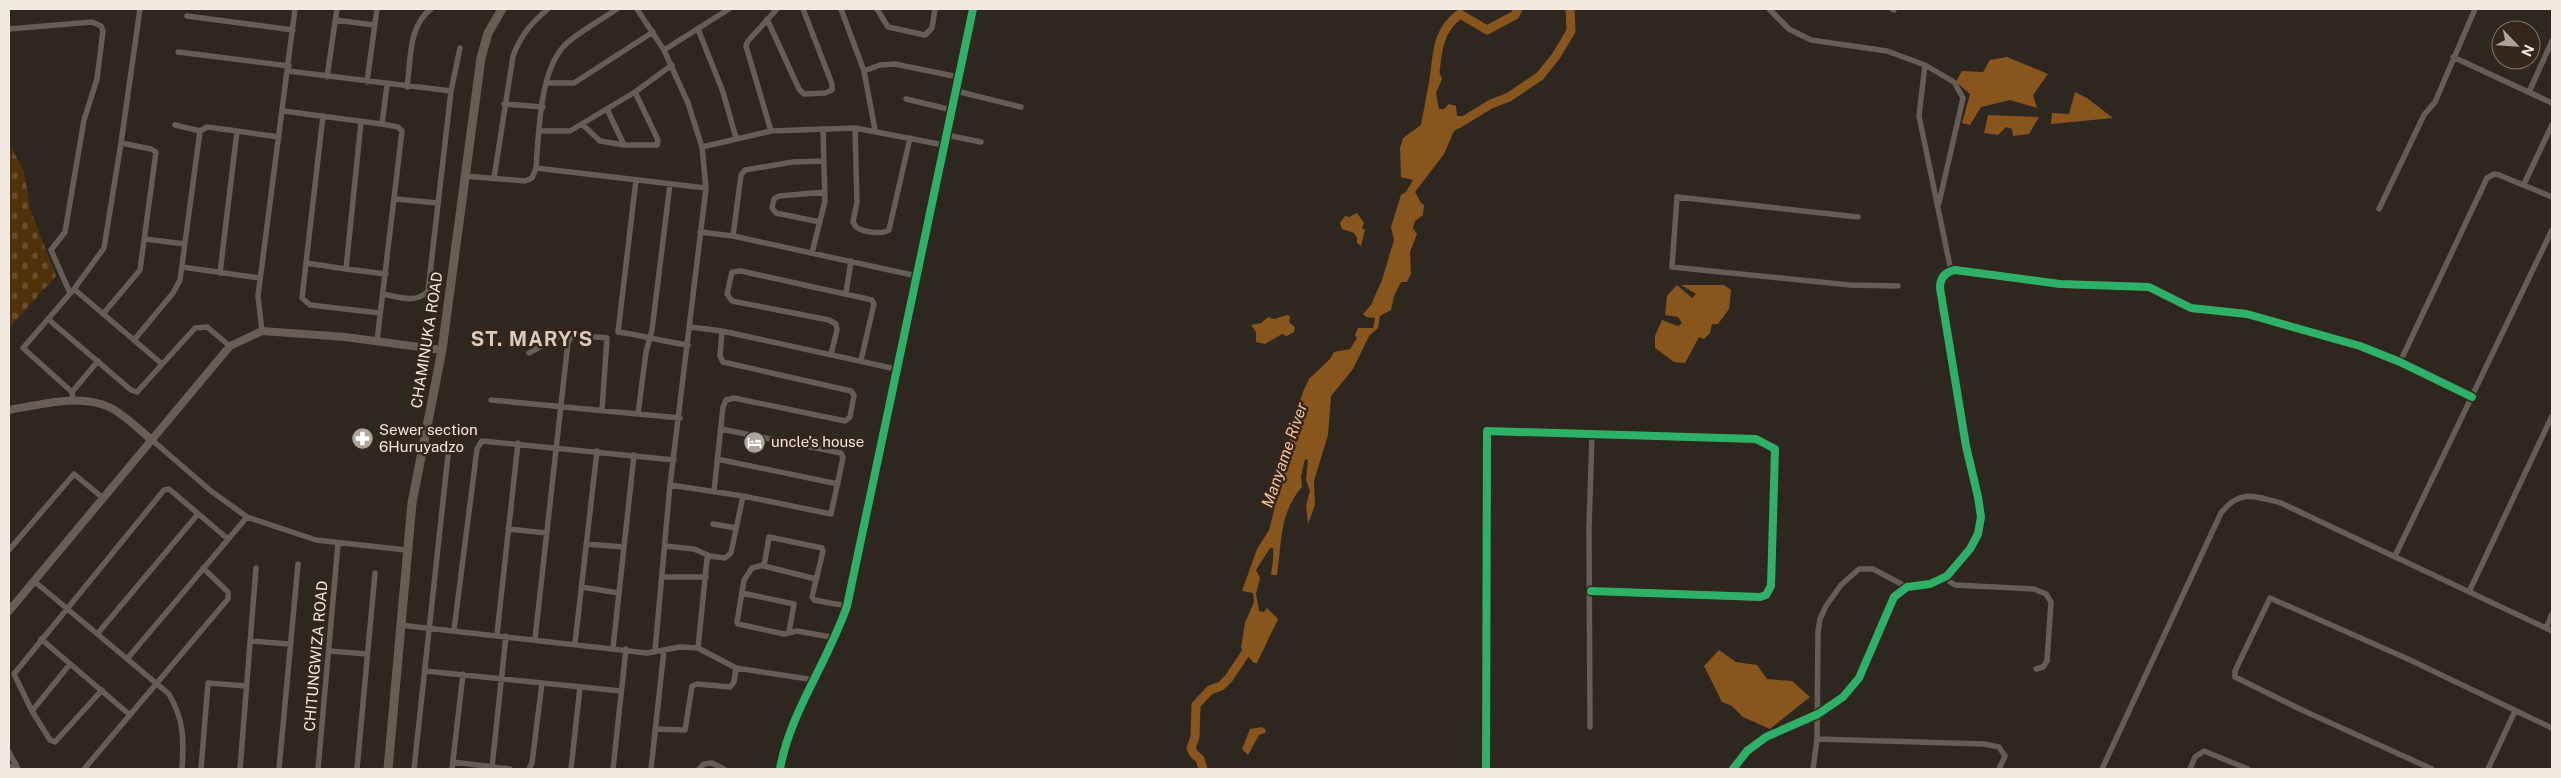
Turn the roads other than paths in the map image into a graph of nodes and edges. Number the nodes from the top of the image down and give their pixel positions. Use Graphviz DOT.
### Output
graph roads {
  1 [pos="140,9"];
  2 [pos="295,9"];
  3 [pos="336,9"];
  4 [pos="376,9"];
  5 [pos="431,9"];
  6 [pos="502,9"];
  7 [pos="548,9"];
  8 [pos="618,9"];
  9 [pos="637,9"];
  10 [pos="729,9"];
  11 [pos="777,9"];
  12 [pos="803,9"];
  13 [pos="841,9"];
  14 [pos="876,9"];
  15 [pos="935,9"];
  16 [pos="973,9"];
  17 [pos="1770,9"];
  18 [pos="2475,9"];
  19 [pos="188,16"];
  20 [pos="767,19"];
  21 [pos="335,20"];
  22 [pos="374,25"];
  23 [pos="9,29"];
  24 [pos="698,29"];
  25 [pos="293,30"];
  26 [pos="653,32"];
  27 [pos="2552,41"];
  28 [pos="460,48"];
  29 [pos="664,50"];
  30 [pos="178,52"];
  31 [pos="2453,57"];
  32 [pos="672,65"];
  33 [pos="1925,65"];
  34 [pos="288,69"];
  35 [pos="864,71"];
  36 [pos="327,77"];
  37 [pos="958,77"];
  38 [pos="367,82"];
  39 [pos="546,83"];
  40 [pos="387,85"];
  41 [pos="407,87"];
  42 [pos="451,91"];
  43 [pos="956,91"];
  44 [pos="635,92"];
  45 [pos="2529,92"];
  46 [pos="906,99"];
  47 [pos="2552,103"];
  48 [pos="504,104"];
  49 [pos="543,107"];
  50 [pos="1021,108"];
  51 [pos="607,109"];
  52 [pos="952,110"];
  53 [pos="283,111"];
  54 [pos="323,116"];
  55 [pos="361,122"];
  56 [pos="382,124"];
  57 [pos="582,124"];
  58 [pos="175,125"];
  59 [pos="2552,125"];
  60 [pos="855,128"];
  61 [pos="823,129"];
  62 [pos="875,130"];
  63 [pos="200,131"];
  64 [pos="237,131"];
  65 [pos="539,131"];
  66 [pos="771,131"];
  67 [pos="947,136"];
  68 [pos="280,137"];
  69 [pos="736,138"];
  70 [pos="910,138"];
  71 [pos="981,142"];
  72 [pos="121,143"];
  73 [pos="624,145"];
  74 [pos="944,145"];
  75 [pos="702,147"];
  76 [pos="824,161"];
  77 [pos="536,168"];
  78 [pos="464,176"];
  79 [pos="494,178"];
  80 [pos="636,180"];
  81 [pos="670,184"];
  82 [pos="2524,184"];
  83 [pos="706,188"];
  84 [pos="825,192"];
  85 [pos="2552,197"];
  86 [pos="396,199"];
  87 [pos="438,203"];
  88 [pos="1938,205"];
  89 [pos="2379,209"];
  90 [pos="1858,217"];
  91 [pos="820,222"];
  92 [pos="2552,230"];
  93 [pos="700,232"];
  94 [pos="733,236"];
  95 [pos="145,239"];
  96 [pos="185,244"];
  97 [pos="812,253"];
  98 [pos="851,261"];
  99 [pos="306,263"];
  100 [pos="182,267"];
  101 [pos="346,269"];
  102 [pos="1951,271"];
  103 [pos="220,272"];
  104 [pos="386,274"];
  105 [pos="916,276"];
  106 [pos="260,278"];
  107 [pos="1898,286"];
  108 [pos="72,291"];
  109 [pos="846,293"];
  110 [pos="384,294"];
  111 [pos="380,313"];
  112 [pos="103,314"];
  113 [pos="48,319"];
  114 [pos="690,327"];
  115 [pos="262,331"];
  116 [pos="722,332"];
  117 [pos="573,335"];
  118 [pos="134,340"];
  119 [pos="650,340"];
  120 [pos="377,341"];
  121 [pos="688,345"];
  122 [pos="230,346"];
  123 [pos="442,350"];
  124 [pos="529,353"];
  125 [pos="831,354"];
  126 [pos="861,360"];
  127 [pos="98,361"];
  128 [pos="2400,362"];
  129 [pos="162,364"];
  130 [pos="896,369"];
  131 [pos="72,392"];
  132 [pos="2472,396"];
  133 [pos="491,400"];
  134 [pos="73,401"];
  135 [pos="562,407"];
  136 [pos="9,410"];
  137 [pos="602,410"];
  138 [pos="638,414"];
  139 [pos="2552,416"];
  140 [pos="680,418"];
  141 [pos="720,429"];
  142 [pos="1592,435"];
  143 [pos="152,440"];
  144 [pos="518,443"];
  145 [pos="448,446"];
  146 [pos="557,447"];
  147 [pos="597,451"];
  148 [pos="634,455"];
  149 [pos="717,459"];
  150 [pos="674,460"];
  151 [pos="838,484"];
  152 [pos="670,485"];
  153 [pos="714,491"];
  154 [pos="743,496"];
  155 [pos="103,498"];
  156 [pos="198,514"];
  157 [pos="247,517"];
  158 [pos="714,524"];
  159 [pos="736,528"];
  160 [pos="508,529"];
  161 [pos="547,533"];
  162 [pos="228,538"];
  163 [pos="338,544"];
  164 [pos="586,544"];
  165 [pos="665,546"];
  166 [pos="624,547"];
  167 [pos="9,550"];
  168 [pos="406,550"];
  169 [pos="710,556"];
  170 [pos="2395,556"];
  171 [pos="298,564"];
  172 [pos="763,565"];
  173 [pos="203,568"];
  174 [pos="256,568"];
  175 [pos="375,573"];
  176 [pos="1947,576"];
  177 [pos="662,577"];
  178 [pos="706,577"];
  179 [pos="816,579"];
  180 [pos="34,581"];
  181 [pos="581,587"];
  182 [pos="1907,588"];
  183 [pos="1591,591"];
  184 [pos="2469,592"];
  185 [pos="619,593"];
  186 [pos="742,593"];
  187 [pos="847,606"];
  188 [pos="67,607"];
  189 [pos="9,612"];
  190 [pos="2552,614"];
  191 [pos="400,625"];
  192 [pos="429,628"];
  193 [pos="2546,628"];
  194 [pos="454,630"];
  195 [pos="2552,631"];
  196 [pos="789,632"];
  197 [pos="98,633"];
  198 [pos="496,634"];
  199 [pos="506,636"];
  200 [pos="836,638"];
  201 [pos="41,639"];
  202 [pos="535,639"];
  203 [pos="250,641"];
  204 [pos="575,643"];
  205 [pos="289,644"];
  206 [pos="612,648"];
  207 [pos="698,648"];
  208 [pos="626,649"];
  209 [pos="664,650"];
  210 [pos="329,651"];
  211 [pos="655,651"];
  212 [pos="367,654"];
  213 [pos="127,659"];
  214 [pos="70,664"];
  215 [pos="736,668"];
  216 [pos="2036,669"];
  217 [pos="425,671"];
  218 [pos="463,674"];
  219 [pos="502,678"];
  220 [pos="815,680"];
  221 [pos="156,683"];
  222 [pos="542,684"];
  223 [pos="246,686"];
  224 [pos="580,688"];
  225 [pos="102,690"];
  226 [pos="621,691"];
  227 [pos="32,711"];
  228 [pos="2515,711"];
  229 [pos="1818,714"];
  230 [pos="130,715"];
  231 [pos="1590,727"];
  232 [pos="2552,728"];
  233 [pos="655,729"];
  234 [pos="1817,739"];
  235 [pos="9,752"];
  236 [pos="453,762"];
  237 [pos="17,767"];
  238 [pos="492,767"];
  239 [pos="9,768"];
  240 [pos="85,768"];
  241 [pos="182,769"];
  242 [pos="201,769"];
  243 [pos="240,769"];
  244 [pos="279,769"];
  245 [pos="318,769"];
  246 [pos="357,769"];
  247 [pos="388,769"];
  248 [pos="412,769"];
  249 [pos="452,769"];
  250 [pos="510,769"];
  251 [pos="529,769"];
  252 [pos="571,769"];
  253 [pos="613,769"];
  254 [pos="651,769"];
  255 [pos="699,769"];
  256 [pos="724,769"];
  257 [pos="780,769"];
  258 [pos="1486,769"];
  259 [pos="1734,769"];
  260 [pos="1813,769"];
  261 [pos="1999,769"];
  262 [pos="2102,769"];
  263 [pos="2190,769"];
  264 [pos="2248,769"];
  265 [pos="2432,769"];
  266 [pos="2488,769"];
  1 -- 72 [label="street"];
  2 -- 25 [label="street"];
  3 -- 21 [label="street"];
  4 -- 22 [label="street"];
  5 -- 41 [label="street"];
  6 -- 78 [label="main road, CHAMINUKA ROAD"];
  7 -- 48 [label="street"];
  8 -- 39 [label="street"];
  9 -- 26 [label="street"];
  10 -- 24 [label="street"];
  11 -- 20 [label="street"];
  12 -- 20 [label="street"];
  13 -- 35 [label="street"];
  14 -- 15 [label="street"];
  16 -- 37 [label="street"];
  17 -- 33 [label="street"];
  18 -- 31 [label="street"];
  19 -- 25 [label="street"];
  20 -- 66 [label="street"];
  21 -- 22 [label="street"];
  21 -- 36 [label="street"];
  22 -- 38 [label="street"];
  23 -- 108 [label="street"];
  24 -- 29 [label="street"];
  24 -- 69 [label="street"];
  25 -- 34 [label="street"];
  26 -- 29 [label="street"];
  26 -- 39 [label="street"];
  27 -- 45 [label="street"];
  28 -- 42 [label="street"];
  29 -- 32 [label="street"];
  30 -- 34 [label="street"];
  31 -- 45 [label="street"];
  31 -- 89 [label="street"];
  32 -- 44 [label="street"];
  32 -- 75 [label="street"];
  33 -- 88 [label="street"];
  33 -- 88 [label="street"];
  34 -- 36 [label="street"];
  34 -- 53 [label="street"];
  35 -- 37 [label="street"];
  35 -- 62 [label="street"];
  36 -- 38 [label="street"];
  37 -- 43 [label="street"];
  38 -- 40 [label="street"];
  39 -- 49 [label="street"];
  40 -- 41 [label="street"];
  40 -- 56 [label="street"];
  41 -- 42 [label="street"];
  42 -- 87 [label="street"];
  43 -- 50 [label="street"];
  43 -- 52 [label="street"];
  44 -- 51 [label="street"];
  44 -- 73 [label="street"];
  45 -- 47 [label="street"];
  46 -- 52 [label="street"];
  48 -- 49 [label="street"];
  48 -- 79 [label="street"];
  49 -- 65 [label="street"];
  51 -- 57 [label="street"];
  51 -- 73 [label="street"];
  52 -- 67 [label="street"];
  53 -- 54 [label="street"];
  53 -- 68 [label="street"];
  54 -- 55 [label="street"];
  54 -- 99 [label="street"];
  55 -- 56 [label="street"];
  55 -- 101 [label="street"];
  56 -- 86 [label="street"];
  57 -- 65 [label="street"];
  57 -- 73 [label="street"];
  58 -- 63 [label="street"];
  59 -- 82 [label="street"];
  60 -- 61 [label="street"];
  60 -- 62 [label="street"];
  60 -- 70 [label="street"];
  61 -- 66 [label="street"];
  61 -- 76 [label="street"];
  62 -- 70 [label="street"];
  63 -- 64 [label="street"];
  63 -- 96 [label="street"];
  64 -- 68 [label="street"];
  64 -- 103 [label="street"];
  65 -- 77 [label="street"];
  66 -- 69 [label="street"];
  67 -- 71 [label="street"];
  67 -- 74 [label="street"];
  68 -- 106 [label="street"];
  69 -- 75 [label="street"];
  70 -- 74 [label="street"];
  72 -- 95 [label="street"];
  72 -- 108 [label="street"];
  74 -- 105 [label="street"];
  75 -- 83 [label="street"];
  76 -- 84 [label="street"];
  76 -- 94 [label="street"];
  77 -- 79 [label="street"];
  77 -- 80 [label="street"];
  78 -- 79 [label="street"];
  78 -- 123 [label="main road, CHAMINUKA ROAD"];
  80 -- 81 [label="street"];
  80 -- 119 [label="street"];
  81 -- 83 [label="street"];
  81 -- 119 [label="street"];
  82 -- 85 [label="street"];
  82 -- 128 [label="street"];
  83 -- 93 [label="street"];
  84 -- 91 [label="street"];
  84 -- 91 [label="street"];
  86 -- 87 [label="street"];
  86 -- 104 [label="street"];
  87 -- 110 [label="street"];
  88 -- 102 [label="street"];
  90 -- 107 [label="street"];
  91 -- 97 [label="street"];
  92 -- 132 [label="street"];
  93 -- 94 [label="street"];
  93 -- 114 [label="street"];
  94 -- 97 [label="street"];
  95 -- 96 [label="street"];
  95 -- 112 [label="street"];
  96 -- 100 [label="street"];
  97 -- 98 [label="street"];
  98 -- 105 [label="street"];
  98 -- 109 [label="street"];
  99 -- 101 [label="street"];
  99 -- 111 [label="street"];
  100 -- 103 [label="street"];
  100 -- 118 [label="street"];
  101 -- 104 [label="street"];
  102 -- 128 [label="street"];
  102 -- 176 [label="street"];
  103 -- 106 [label="street"];
  104 -- 110 [label="street"];
  105 -- 130 [label="street"];
  106 -- 115 [label="street"];
  108 -- 112 [label="street"];
  108 -- 113 [label="street"];
  109 -- 125 [label="street"];
  109 -- 126 [label="street"];
  110 -- 111 [label="street"];
  111 -- 120 [label="street"];
  112 -- 118 [label="street"];
  113 -- 127 [label="street"];
  113 -- 131 [label="street"];
  114 -- 116 [label="street"];
  114 -- 121 [label="street"];
  115 -- 120 [label="street"];
  115 -- 122 [label="street"];
  116 -- 125 [label="street"];
  116 -- 141 [label="street"];
  117 -- 124 [label="street"];
  117 -- 135 [label="street"];
  117 -- 137 [label="street"];
  118 -- 129 [label="street"];
  119 -- 121 [label="street"];
  119 -- 138 [label="street"];
  120 -- 123 [label="street"];
  121 -- 140 [label="street"];
  122 -- 129 [label="street"];
  122 -- 143 [label="street"];
  123 -- 168 [label="main road, CHAMINUKA ROAD"];
  125 -- 126 [label="street"];
  126 -- 130 [label="street"];
  127 -- 129 [label="street"];
  127 -- 131 [label="street"];
  128 -- 132 [label="street"];
  130 -- 187 [label="street"];
  131 -- 134 [label="street"];
  132 -- 170 [label="street"];
  133 -- 135 [label="street"];
  134 -- 136 [label="street"];
  134 -- 143 [label="street"];
  135 -- 137 [label="street"];
  135 -- 146 [label="street"];
  137 -- 138 [label="street"];
  138 -- 140 [label="street"];
  139 -- 184 [label="street"];
  140 -- 150 [label="street"];
  141 -- 149 [label="street"];
  141 -- 151 [label="street"];
  142 -- 183 [label="street"];
  142 -- 183 [label="street"];
  142 -- 258 [label="street"];
  143 -- 155 [label="street"];
  143 -- 157 [label="street"];
  144 -- 146 [label="street"];
  144 -- 160 [label="street"];
  144 -- 194 [label="street"];
  145 -- 192 [label="street"];
  146 -- 147 [label="street"];
  146 -- 161 [label="street"];
  147 -- 148 [label="street"];
  147 -- 164 [label="street"];
  148 -- 150 [label="street"];
  148 -- 166 [label="street"];
  149 -- 151 [label="street"];
  149 -- 153 [label="street"];
  150 -- 152 [label="street"];
  151 -- 154 [label="street"];
  152 -- 153 [label="street"];
  152 -- 165 [label="street"];
  153 -- 154 [label="street"];
  154 -- 159 [label="street"];
  155 -- 167 [label="street"];
  155 -- 180 [label="street"];
  156 -- 162 [label="street"];
  156 -- 188 [label="street"];
  156 -- 197 [label="street"];
  157 -- 162 [label="street"];
  157 -- 163 [label="street"];
  158 -- 159 [label="street"];
  159 -- 169 [label="street"];
  160 -- 161 [label="street"];
  160 -- 198 [label="street"];
  161 -- 202 [label="street"];
  162 -- 173 [label="street"];
  163 -- 168 [label="street"];
  163 -- 210 [label="street, CHITUNGWIZA ROAD"];
  164 -- 166 [label="street"];
  164 -- 181 [label="street"];
  165 -- 169 [label="street"];
  165 -- 177 [label="street"];
  166 -- 185 [label="street"];
  168 -- 191 [label="main road, CHAMINUKA ROAD"];
  169 -- 178 [label="street"];
  170 -- 184 [label="street"];
  170 -- 262 [label="street"];
  171 -- 205 [label="street"];
  172 -- 179 [label="street"];
  172 -- 179 [label="street"];
  172 -- 186 [label="street"];
  173 -- 213 [label="street"];
  173 -- 221 [label="street"];
  174 -- 203 [label="street"];
  175 -- 212 [label="street"];
  176 -- 182 [label="street"];
  176 -- 216 [label="street"];
  177 -- 178 [label="street"];
  177 -- 211 [label="street"];
  178 -- 207 [label="street"];
  179 -- 187 [label="street"];
  180 -- 188 [label="street"];
  180 -- 189 [label="street"];
  181 -- 185 [label="street"];
  181 -- 204 [label="street"];
  182 -- 229 [label="street"];
  182 -- 229 [label="street"];
  183 -- 231 [label="street"];
  184 -- 193 [label="street"];
  185 -- 206 [label="street"];
  186 -- 196 [label="street"];
  186 -- 196 [label="street"];
  187 -- 200 [label="street"];
  188 -- 197 [label="street"];
  188 -- 201 [label="street"];
  190 -- 193 [label="street"];
  191 -- 192 [label="street"];
  191 -- 247 [label="main road, CHAMINUKA ROAD"];
  192 -- 194 [label="street"];
  192 -- 217 [label="street"];
  193 -- 195 [label="street"];
  194 -- 198 [label="street"];
  196 -- 200 [label="street"];
  197 -- 213 [label="street"];
  198 -- 199 [label="street"];
  199 -- 202 [label="street"];
  199 -- 219 [label="street"];
  200 -- 220 [label="street"];
  201 -- 214 [label="street"];
  201 -- 227 [label="street"];
  202 -- 204 [label="street"];
  203 -- 205 [label="street"];
  203 -- 223 [label="street"];
  204 -- 206 [label="street"];
  205 -- 244 [label="street"];
  206 -- 208 [label="street"];
  207 -- 209 [label="street"];
  207 -- 215 [label="street"];
  208 -- 211 [label="street"];
  208 -- 226 [label="street"];
  209 -- 211 [label="street"];
  209 -- 233 [label="street"];
  210 -- 212 [label="street"];
  210 -- 245 [label="street, CHITUNGWIZA ROAD"];
  212 -- 246 [label="street"];
  213 -- 221 [label="street"];
  214 -- 225 [label="street"];
  214 -- 227 [label="street"];
  215 -- 220 [label="street"];
  215 -- 233 [label="street"];
  217 -- 218 [label="street"];
  217 -- 248 [label="street"];
  218 -- 219 [label="street"];
  218 -- 236 [label="street"];
  219 -- 222 [label="street"];
  219 -- 238 [label="street"];
  220 -- 257 [label="street"];
  221 -- 230 [label="street"];
  221 -- 241 [label="street"];
  222 -- 224 [label="street"];
  222 -- 251 [label="street"];
  223 -- 242 [label="street"];
  223 -- 243 [label="street"];
  224 -- 226 [label="street"];
  224 -- 252 [label="street"];
  225 -- 227 [label="street"];
  225 -- 230 [label="street"];
  226 -- 253 [label="street"];
  228 -- 232 [label="street"];
  228 -- 265 [label="street"];
  228 -- 266 [label="street"];
  229 -- 234 [label="street"];
  229 -- 259 [label="street"];
  230 -- 240 [label="street"];
  233 -- 254 [label="street"];
  234 -- 260 [label="street"];
  234 -- 261 [label="street"];
  235 -- 237 [label="street"];
  236 -- 238 [label="street"];
  236 -- 249 [label="street"];
  237 -- 239 [label="street"];
  238 -- 250 [label="street"];
  255 -- 256 [label="street"];
  263 -- 264 [label="street"];
}
